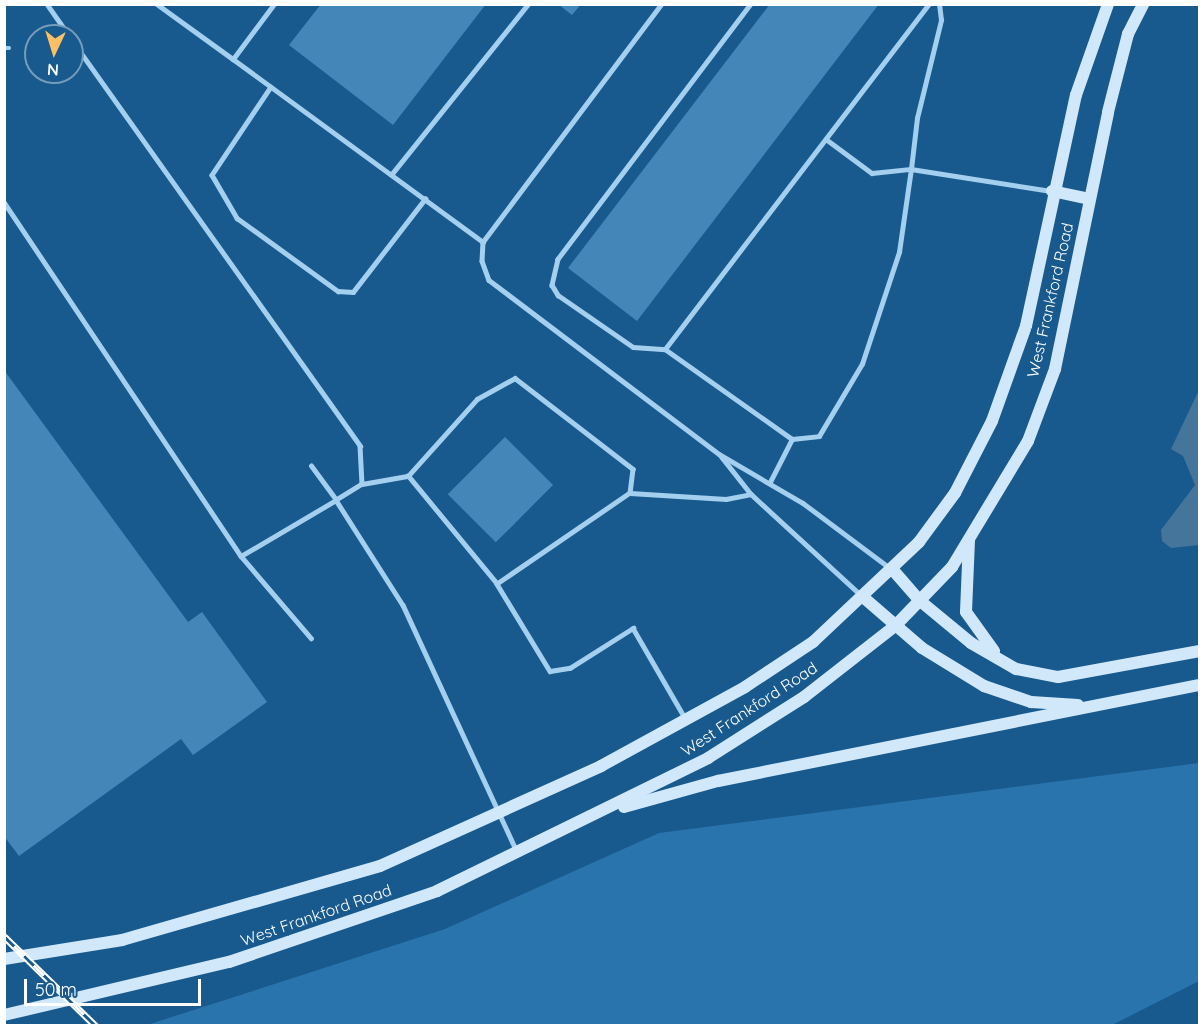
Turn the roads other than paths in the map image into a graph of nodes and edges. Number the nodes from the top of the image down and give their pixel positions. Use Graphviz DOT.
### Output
graph roads {
  1 [pos="47,4"];
  2 [pos="157,4"];
  3 [pos="274,4"];
  4 [pos="528,4"];
  5 [pos="662,4"];
  6 [pos="751,4"];
  7 [pos="929,4"];
  8 [pos="939,4"];
  9 [pos="1108,4"];
  10 [pos="1143,4"];
  11 [pos="61,24"];
  12 [pos="84,57"];
  13 [pos="233,59"];
  14 [pos="271,87"];
  15 [pos="826,139"];
  16 [pos="911,169"];
  17 [pos="391,175"];
  18 [pos="1052,191"];
  19 [pos="1089,198"];
  20 [pos="425,199"];
  21 [pos="4,202"];
  22 [pos="483,242"];
  23 [pos="665,349"];
  24 [pos="792,439"];
  25 [pos="719,454"];
  26 [pos="311,466"];
  27 [pos="408,476"];
  28 [pos="362,483"];
  29 [pos="770,483"];
  30 [pos="630,493"];
  31 [pos="751,494"];
  32 [pos="336,500"];
  33 [pos="969,539"];
  34 [pos="241,556"];
  35 [pos="892,570"];
  36 [pos="497,584"];
  37 [pos="863,597"];
  38 [pos="919,600"];
  39 [pos="896,625"];
  40 [pos="311,638"];
  41 [pos="1200,651"];
  42 [pos="1008,664"];
  43 [pos="1200,685"];
  44 [pos="1097,707"];
  45 [pos="686,721"];
  46 [pos="498,813"];
  47 [pos="599,814"];
  48 [pos="519,854"];
  49 [pos="4,959"];
  50 [pos="4,1015"];
  1 -- 11 [label="lane"];
  2 -- 13 [label="lane"];
  3 -- 13 [label="lane"];
  4 -- 17 [label="lane"];
  5 -- 22 [label="lane"];
  6 -- 23 [label="lane"];
  7 -- 15 [label="lane"];
  8 -- 16 [label="lane"];
  9 -- 18 [label="main road, West Frankford Road"];
  10 -- 19 [label="main road, West Frankford Road"];
  12 -- 28 [label="lane"];
  13 -- 14 [label="lane"];
  14 -- 17 [label="lane"];
  14 -- 20 [label="lane"];
  15 -- 16 [label="lane"];
  15 -- 23 [label="lane"];
  16 -- 18 [label="lane"];
  16 -- 24 [label="lane"];
  17 -- 20 [label="lane"];
  18 -- 19 [label="main road"];
  18 -- 35 [label="main road, West Frankford Road"];
  19 -- 33 [label="main road, West Frankford Road"];
  20 -- 22 [label="lane"];
  21 -- 34 [label="lane"];
  22 -- 25 [label="lane"];
  23 -- 24 [label="lane"];
  24 -- 29 [label="lane"];
  25 -- 29 [label="lane"];
  25 -- 31 [label="lane"];
  26 -- 32 [label="lane"];
  27 -- 28 [label="lane"];
  27 -- 30 [label="lane"];
  27 -- 36 [label="lane"];
  28 -- 32 [label="lane"];
  29 -- 35 [label="lane"];
  30 -- 31 [label="lane"];
  30 -- 36 [label="lane"];
  31 -- 37 [label="lane"];
  32 -- 34 [label="lane"];
  32 -- 46 [label="lane"];
  33 -- 38 [label="main road, West Frankford Road"];
  33 -- 42 [label="main road"];
  34 -- 40 [label="lane"];
  35 -- 37 [label="main road, West Frankford Road"];
  35 -- 38 [label="main road"];
  36 -- 45 [label="lane"];
  37 -- 39 [label="main road"];
  37 -- 45 [label="main road, West Frankford Road"];
  38 -- 39 [label="main road, West Frankford Road"];
  38 -- 42 [label="main road"];
  39 -- 44 [label="main road"];
  39 -- 47 [label="main road, West Frankford Road"];
  41 -- 42 [label="main road"];
  43 -- 44 [label="main road"];
  44 -- 47 [label="main road"];
  45 -- 46 [label="main road, West Frankford Road"];
  46 -- 48 [label="lane"];
  46 -- 49 [label="main road, West Frankford Road"];
  47 -- 48 [label="main road, West Frankford Road"];
  48 -- 50 [label="main road, West Frankford Road"];
}
